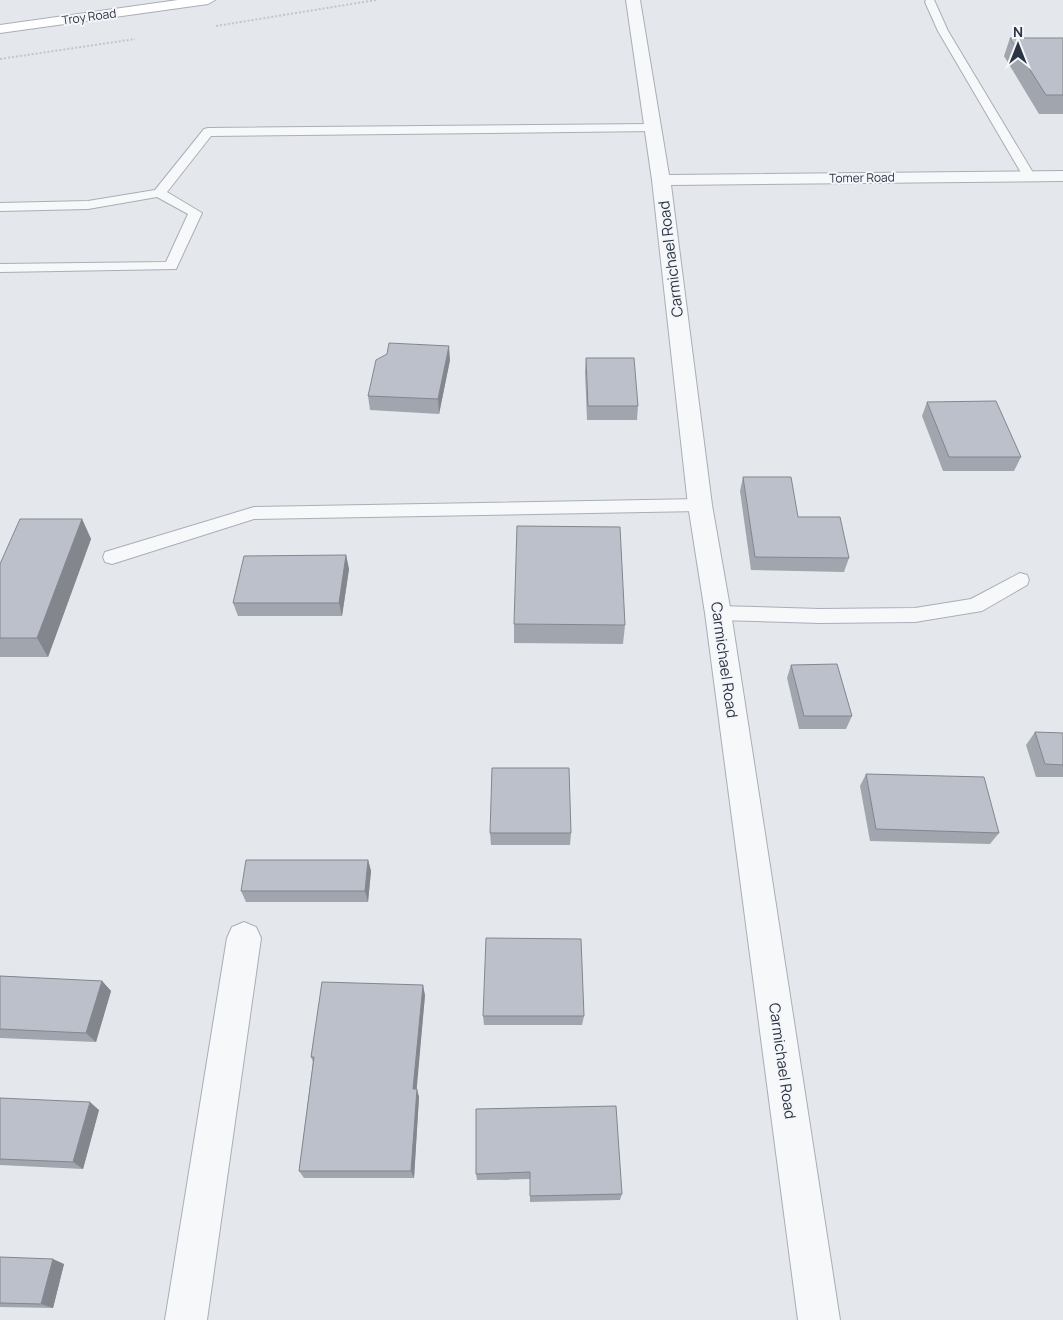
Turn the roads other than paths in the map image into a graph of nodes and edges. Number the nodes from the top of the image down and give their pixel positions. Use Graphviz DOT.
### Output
graph roads {
  1 [pos="208,0"];
  2 [pos="633,0"];
  3 [pos="930,2"];
  4 [pos="0,30"];
  5 [pos="652,128"];
  6 [pos="1029,176"];
  7 [pos="1063,176"];
  8 [pos="661,180"];
  9 [pos="159,193"];
  10 [pos="0,208"];
  11 [pos="0,268"];
  12 [pos="700,505"];
  13 [pos="112,557"];
  14 [pos="1020,580"];
  15 [pos="718,613"];
  16 [pos="244,938"];
  17 [pos="186,1320"];
  18 [pos="819,1320"];
  1 -- 4 [label="main road, Troy Road"];
  2 -- 5 [label="street, Carmichael Road"];
  3 -- 6 [label="lane"];
  5 -- 8 [label="street, Carmichael Road"];
  5 -- 9 [label="lane"];
  6 -- 7 [label="street, Tomer Road"];
  6 -- 8 [label="street, Tomer Road"];
  8 -- 12 [label="street, Carmichael Road"];
  9 -- 10 [label="lane"];
  9 -- 11 [label="lane"];
  12 -- 13 [label="lane"];
  12 -- 15 [label="street, Carmichael Road"];
  14 -- 15 [label="lane"];
  15 -- 18 [label="street, Carmichael Road"];
  16 -- 17 [label="street"];
}
